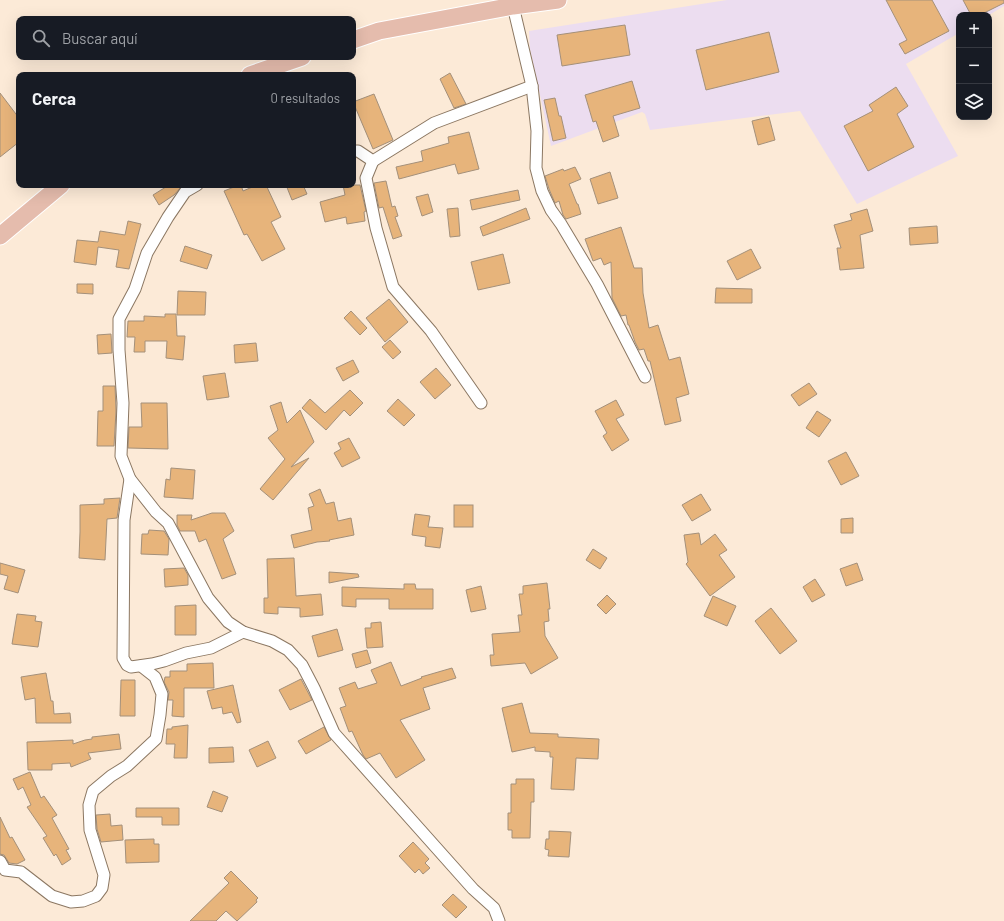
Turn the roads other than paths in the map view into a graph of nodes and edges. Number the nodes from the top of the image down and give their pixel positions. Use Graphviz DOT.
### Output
graph roads {
  1 [pos="558,0"];
  2 [pos="513,6"];
  3 [pos="356,39"];
  4 [pos="293,60"];
  5 [pos="259,72"];
  6 [pos="532,86"];
  7 [pos="356,151"];
  8 [pos="372,161"];
  9 [pos="57,188"];
  10 [pos="192,188"];
  11 [pos="0,236"];
  12 [pos="645,377"];
  13 [pos="481,403"];
  14 [pos="130,479"];
  15 [pos="243,632"];
  16 [pos="141,666"];
  17 [pos="0,861"];
  18 [pos="499,921"];
  1 -- 2 [label="main road"];
  2 -- 3 [label="main road"];
  2 -- 6 [label="street"];
  4 -- 5 [label="main road"];
  6 -- 8 [label="street"];
  6 -- 12 [label="street"];
  7 -- 8 [label="street"];
  8 -- 13 [label="street"];
  9 -- 11 [label="main road"];
  10 -- 14 [label="street"];
  14 -- 15 [label="street"];
  14 -- 16 [label="street"];
  15 -- 16 [label="street"];
  15 -- 18 [label="street"];
  16 -- 17 [label="street"];
}
